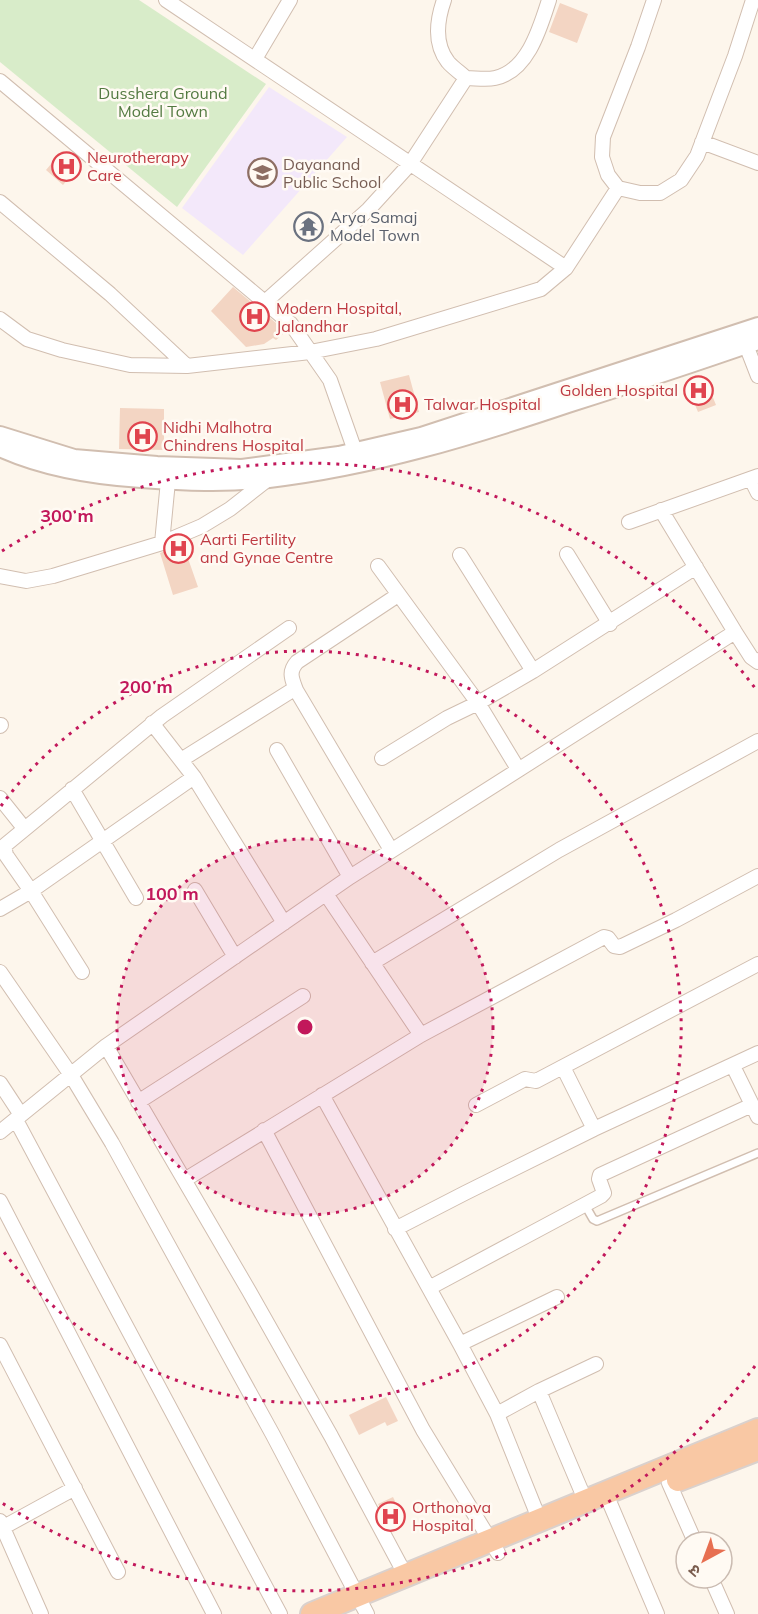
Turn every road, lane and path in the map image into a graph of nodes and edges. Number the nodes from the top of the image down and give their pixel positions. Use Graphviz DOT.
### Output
graph roads {
  1 [pos="166,0"];
  2 [pos="290,0"];
  3 [pos="444,0"];
  4 [pos="549,0"];
  5 [pos="654,0"];
  6 [pos="753,0"];
  7 [pos="255,59"];
  8 [pos="466,78"];
  9 [pos="0,81"];
  10 [pos="702,142"];
  11 [pos="758,163"];
  12 [pos="410,164"];
  13 [pos="618,188"];
  14 [pos="0,202"];
  15 [pos="566,268"];
  16 [pos="265,302"];
  17 [pos="0,319"];
  18 [pos="758,326"];
  19 [pos="752,343"];
  20 [pos="310,352"];
  21 [pos="187,366"];
  22 [pos="758,376"];
  23 [pos="0,435"];
  24 [pos="0,448"];
  25 [pos="355,451"];
  26 [pos="754,478"];
  27 [pos="267,480"];
  28 [pos="168,481"];
  29 [pos="758,493"];
  30 [pos="661,510"];
  31 [pos="629,522"];
  32 [pos="162,543"];
  33 [pos="567,554"];
  34 [pos="460,555"];
  35 [pos="378,566"];
  36 [pos="696,567"];
  37 [pos="0,576"];
  38 [pos="398,595"];
  39 [pos="610,624"];
  40 [pos="289,628"];
  41 [pos="735,632"];
  42 [pos="758,662"];
  43 [pos="533,671"];
  44 [pos="296,690"];
  45 [pos="478,703"];
  46 [pos="152,723"];
  47 [pos="758,741"];
  48 [pos="277,750"];
  49 [pos="382,758"];
  50 [pos="181,760"];
  51 [pos="518,769"];
  52 [pos="194,777"];
  53 [pos="72,789"];
  54 [pos="0,798"];
  55 [pos="24,828"];
  56 [pos="104,840"];
  57 [pos="392,850"];
  58 [pos="758,876"];
  59 [pos="350,877"];
  60 [pos="195,890"];
  61 [pos="31,891"];
  62 [pos="326,894"];
  63 [pos="136,898"];
  64 [pos="0,909"];
  65 [pos="284,923"];
  66 [pos="236,957"];
  67 [pos="372,963"];
  68 [pos="758,964"];
  69 [pos="0,972"];
  70 [pos="82,972"];
  71 [pos="303,996"];
  72 [pos="421,1035"];
  73 [pos="106,1046"];
  74 [pos="758,1053"];
  75 [pos="733,1066"];
  76 [pos="563,1067"];
  77 [pos="71,1075"];
  78 [pos="0,1083"];
  79 [pos="322,1095"];
  80 [pos="138,1102"];
  81 [pos="476,1105"];
  82 [pos="755,1111"];
  83 [pos="19,1118"];
  84 [pos="594,1129"];
  85 [pos="264,1130"];
  86 [pos="0,1132"];
  87 [pos="758,1153"];
  88 [pos="186,1179"];
  89 [pos="0,1201"];
  90 [pos="585,1204"];
  91 [pos="395,1229"];
  92 [pos="429,1288"];
  93 [pos="557,1297"];
  94 [pos="460,1344"];
  95 [pos="2,1354"];
  96 [pos="596,1365"];
  97 [pos="539,1391"];
  98 [pos="497,1414"];
  99 [pos="758,1430"];
  100 [pos="758,1449"];
  101 [pos="669,1483"];
  102 [pos="75,1488"];
  103 [pos="601,1501"];
  104 [pos="540,1521"];
  105 [pos="1,1526"];
  106 [pos="690,1530"];
  107 [pos="495,1547"];
  108 [pos="118,1572"];
  109 [pos="406,1576"];
  110 [pos="716,1590"];
  111 [pos="359,1608"];
  112 [pos="41,1614"];
  113 [pos="214,1614"];
  114 [pos="280,1614"];
  115 [pos="312,1614"];
  116 [pos="657,1614"];
  117 [pos="727,1614"];
  1 -- 7 [label="street"];
  2 -- 7 [label="street"];
  3 -- 8 [label="street"];
  4 -- 8 [label="street"];
  5 -- 13 [label="street"];
  6 -- 10 [label="street"];
  7 -- 12 [label="street"];
  8 -- 12 [label="street"];
  9 -- 16 [label="street"];
  10 -- 11 [label="street"];
  10 -- 13 [label="street"];
  12 -- 15 [label="street"];
  12 -- 16 [label="street"];
  13 -- 15 [label="street"];
  14 -- 21 [label="street"];
  15 -- 20 [label="street"];
  16 -- 20 [label="street"];
  17 -- 21 [label="street"];
  18 -- 25 [label="street"];
  19 -- 22 [label="street"];
  19 -- 27 [label="street"];
  20 -- 21 [label="street"];
  20 -- 25 [label="street"];
  23 -- 25 [label="street"];
  24 -- 28 [label="street"];
  26 -- 29 [label="street"];
  26 -- 30 [label="street"];
  27 -- 28 [label="street"];
  27 -- 32 [label="street"];
  28 -- 32 [label="street"];
  30 -- 31 [label="street"];
  30 -- 36 [label="street"];
  32 -- 37 [label="street"];
  33 -- 39 [label="street"];
  34 -- 43 [label="street"];
  35 -- 38 [label="street"];
  36 -- 39 [label="street"];
  36 -- 41 [label="street"];
  38 -- 44 [label="street"];
  38 -- 45 [label="street"];
  39 -- 43 [label="street"];
  40 -- 46 [label="street"];
  41 -- 42 [label="street"];
  41 -- 51 [label="street"];
  43 -- 45 [label="street"];
  44 -- 50 [label="street"];
  44 -- 57 [label="street"];
  45 -- 49 [label="street"];
  45 -- 51 [label="street"];
  46 -- 50 [label="street"];
  46 -- 53 [label="street"];
  47 -- 67 [label="street"];
  48 -- 59 [label="street"];
  50 -- 52 [label="street"];
  51 -- 57 [label="street"];
  52 -- 56 [label="street"];
  52 -- 65 [label="street"];
  53 -- 55 [label="street"];
  53 -- 56 [label="street"];
  54 -- 55 [label="street"];
  55 -- 61 [label="street"];
  56 -- 61 [label="street"];
  56 -- 63 [label="street"];
  57 -- 59 [label="street"];
  58 -- 72 [label="street"];
  59 -- 62 [label="street"];
  60 -- 66 [label="street"];
  61 -- 64 [label="street"];
  61 -- 70 [label="street"];
  62 -- 65 [label="street"];
  62 -- 67 [label="street"];
  65 -- 66 [label="street"];
  66 -- 73 [label="street"];
  67 -- 72 [label="street"];
  68 -- 76 [label="street"];
  69 -- 77 [label="street"];
  71 -- 80 [label="street"];
  72 -- 79 [label="street"];
  73 -- 77 [label="street"];
  73 -- 80 [label="street"];
  74 -- 75 [label="street"];
  75 -- 82 [label="street"];
  75 -- 84 [label="street"];
  76 -- 81 [label="street"];
  76 -- 84 [label="street"];
  77 -- 83 [label="street"];
  77 -- 111 [label="street"];
  78 -- 83 [label="street"];
  79 -- 85 [label="street"];
  79 -- 91 [label="street"];
  80 -- 88 [label="street"];
  82 -- 90 [label="street"];
  83 -- 86 [label="street"];
  83 -- 114 [label="street"];
  84 -- 91 [label="street"];
  85 -- 88 [label="street"];
  85 -- 107 [label="street"];
  87 -- 90 [label="lane"];
  88 -- 109 [label="street"];
  89 -- 113 [label="street"];
  90 -- 92 [label="street"];
  91 -- 92 [label="street"];
  92 -- 94 [label="street"];
  93 -- 94 [label="street"];
  94 -- 98 [label="street"];
  95 -- 102 [label="street"];
  96 -- 97 [label="street"];
  97 -- 98 [label="street"];
  97 -- 103 [label="street"];
  98 -- 104 [label="street"];
  99 -- 103 [label="highway"];
  100 -- 101 [label="highway"];
  101 -- 103 [label="highway"];
  101 -- 106 [label="street"];
  102 -- 105 [label="street"];
  102 -- 108 [label="street"];
  103 -- 104 [label="highway"];
  103 -- 107 [label="highway"];
  103 -- 116 [label="street"];
  104 -- 107 [label="highway"];
  105 -- 112 [label="street"];
  107 -- 109 [label="highway"];
  107 -- 111 [label="highway"];
  109 -- 111 [label="highway"];
  110 -- 117 [label="street"];
  111 -- 115 [label="highway"];
}
